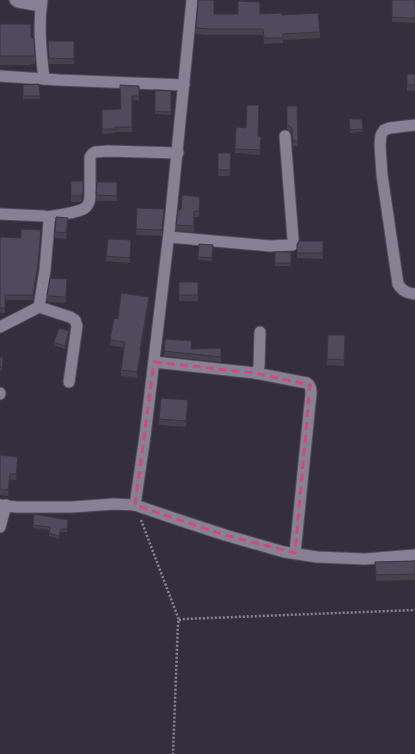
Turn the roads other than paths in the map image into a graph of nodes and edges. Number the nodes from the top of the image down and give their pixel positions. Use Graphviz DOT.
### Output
graph roads {
  1 [pos="15,0"];
  2 [pos="192,0"];
  3 [pos="42,3"];
  4 [pos="0,76"];
  5 [pos="44,79"];
  6 [pos="184,86"];
  7 [pos="415,125"];
  8 [pos="285,136"];
  9 [pos="178,153"];
  10 [pos="0,214"];
  11 [pos="47,217"];
  12 [pos="169,237"];
  13 [pos="415,294"];
  14 [pos="39,307"];
  15 [pos="0,327"];
  16 [pos="260,332"];
  17 [pos="154,362"];
  18 [pos="255,373"];
  19 [pos="70,382"];
  20 [pos="3,505"];
  21 [pos="136,505"];
  22 [pos="0,527"];
  23 [pos="295,553"];
  24 [pos="415,555"];
  1 -- 3 [label="street"];
  2 -- 6 [label="street"];
  3 -- 5 [label="street"];
  4 -- 5 [label="street"];
  5 -- 6 [label="street"];
  6 -- 9 [label="street"];
  7 -- 13 [label="street"];
  8 -- 12 [label="street"];
  9 -- 11 [label="street"];
  9 -- 12 [label="street"];
  10 -- 11 [label="street"];
  11 -- 14 [label="street"];
  12 -- 17 [label="street"];
  14 -- 15 [label="street"];
  14 -- 19 [label="street"];
  16 -- 18 [label="street"];
  17 -- 18 [label="street"];
  17 -- 21 [label="street"];
  18 -- 23 [label="street"];
  20 -- 21 [label="street"];
  20 -- 22 [label="street"];
  21 -- 23 [label="street"];
  23 -- 24 [label="street"];
}
